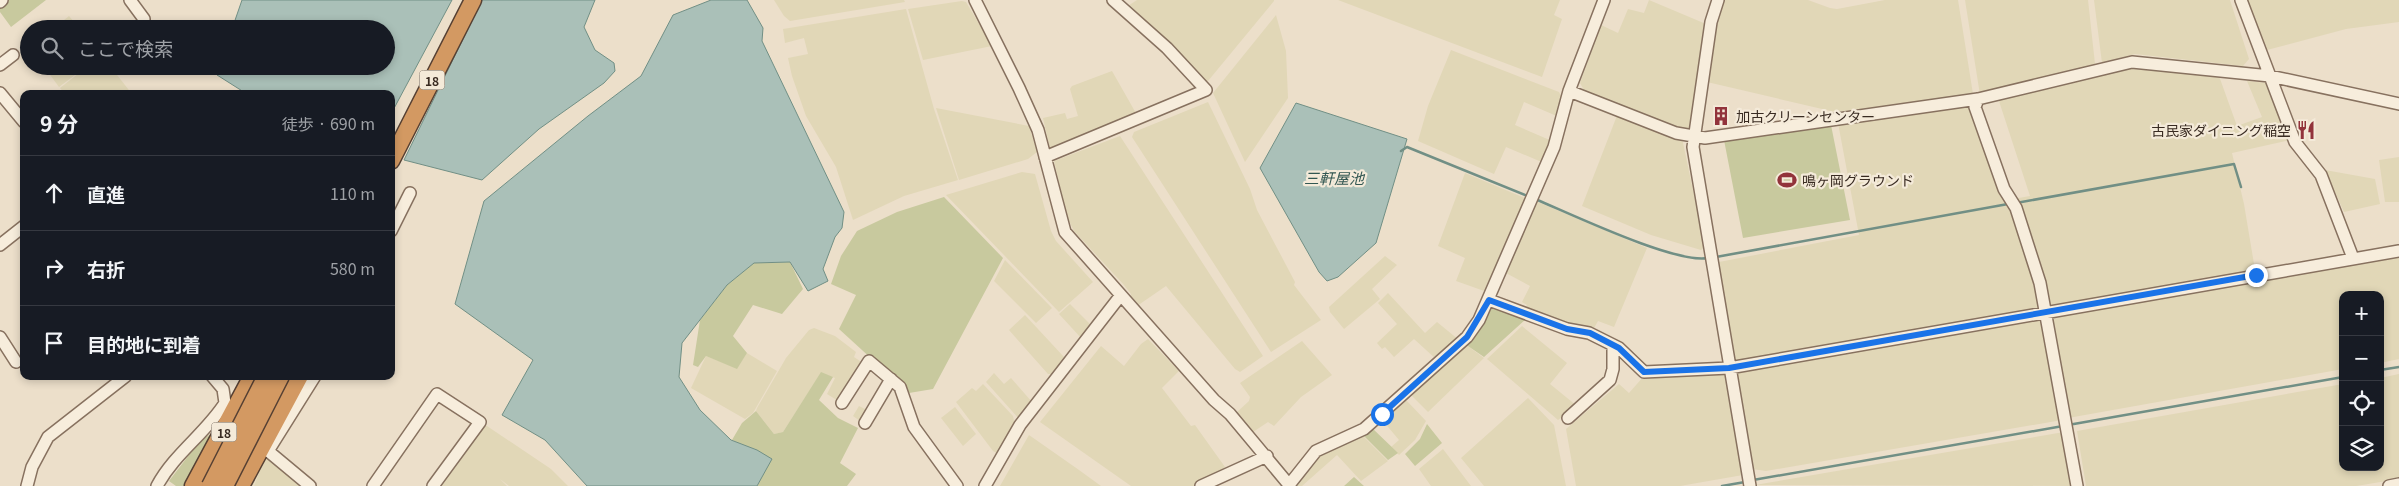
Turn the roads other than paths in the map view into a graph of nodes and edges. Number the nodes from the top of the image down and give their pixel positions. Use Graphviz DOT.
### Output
graph roads {
  1 [pos="130,0"];
  2 [pos="462,0"];
  3 [pos="473,0"];
  4 [pos="975,0"];
  5 [pos="1113,0"];
  6 [pos="1604,0"];
  7 [pos="1718,0"];
  8 [pos="2241,0"];
  9 [pos="144,18"];
  10 [pos="13,55"];
  11 [pos="0,65"];
  12 [pos="2270,76"];
  13 [pos="1569,92"];
  14 [pos="0,93"];
  15 [pos="1978,99"];
  16 [pos="2399,104"];
  17 [pos="20,117"];
  18 [pos="395,128"];
  19 [pos="1694,137"];
  20 [pos="395,153"];
  21 [pos="1045,157"];
  22 [pos="410,193"];
  23 [pos="395,223"];
  24 [pos="20,229"];
  25 [pos="0,246"];
  26 [pos="2399,250"];
  27 [pos="2353,258"];
  28 [pos="1121,295"];
  29 [pos="1489,300"];
  30 [pos="2046,313"];
  31 [pos="0,337"];
  32 [pos="1613,346"];
  33 [pos="16,362"];
  34 [pos="1729,368"];
  35 [pos="891,379"];
  36 [pos="121,380"];
  37 [pos="218,380"];
  38 [pos="250,380"];
  39 [pos="264,380"];
  40 [pos="279,380"];
  41 [pos="298,380"];
  42 [pos="312,380"];
  43 [pos="842,403"];
  44 [pos="1568,418"];
  45 [pos="866,423"];
  46 [pos="1266,456"];
  47 [pos="2399,484"];
  48 [pos="27,486"];
  49 [pos="157,486"];
  50 [pos="193,486"];
  51 [pos="210,486"];
  52 [pos="225,486"];
  53 [pos="241,486"];
  54 [pos="310,486"];
  55 [pos="373,486"];
  56 [pos="433,486"];
  57 [pos="958,486"];
  58 [pos="985,486"];
  59 [pos="1201,486"];
  60 [pos="1290,486"];
  61 [pos="1750,486"];
  62 [pos="2077,486"];
  63 [pos="2389,486"];
  1 -- 9 [label="street"];
  2 -- 18 [label="highway, 18"];
  3 -- 20 [label="highway, 18"];
  4 -- 21 [label="street"];
  5 -- 21 [label="street"];
  6 -- 13 [label="street"];
  7 -- 19 [label="street"];
  8 -- 12 [label="street"];
  10 -- 11 [label="street"];
  12 -- 15 [label="street"];
  12 -- 16 [label="street"];
  12 -- 27 [label="street"];
  13 -- 19 [label="street"];
  13 -- 29 [label="street"];
  14 -- 17 [label="street"];
  15 -- 19 [label="street"];
  15 -- 30 [label="street"];
  19 -- 34 [label="street"];
  21 -- 28 [label="street"];
  22 -- 23 [label="street"];
  24 -- 25 [label="street"];
  26 -- 27 [label="street"];
  27 -- 30 [label="street"];
  28 -- 46 [label="street"];
  28 -- 58 [label="street"];
  29 -- 32 [label="street"];
  29 -- 60 [label="street"];
  30 -- 34 [label="street"];
  30 -- 62 [label="street"];
  31 -- 33 [label="street"];
  32 -- 34 [label="street"];
  32 -- 44 [label="street"];
  34 -- 61 [label="street"];
  35 -- 43 [label="street"];
  35 -- 45 [label="street"];
  35 -- 57 [label="street"];
  36 -- 48 [label="street"];
  37 -- 49 [label="street"];
  38 -- 50 [label="highway, 18"];
  39 -- 51 [label="highway, 18, bridge"];
  40 -- 52 [label="highway, 18, bridge"];
  41 -- 53 [label="highway"];
  42 -- 54 [label="street"];
  46 -- 59 [label="street"];
  46 -- 60 [label="street"];
  47 -- 63 [label="street"];
  55 -- 56 [label="street"];
}
